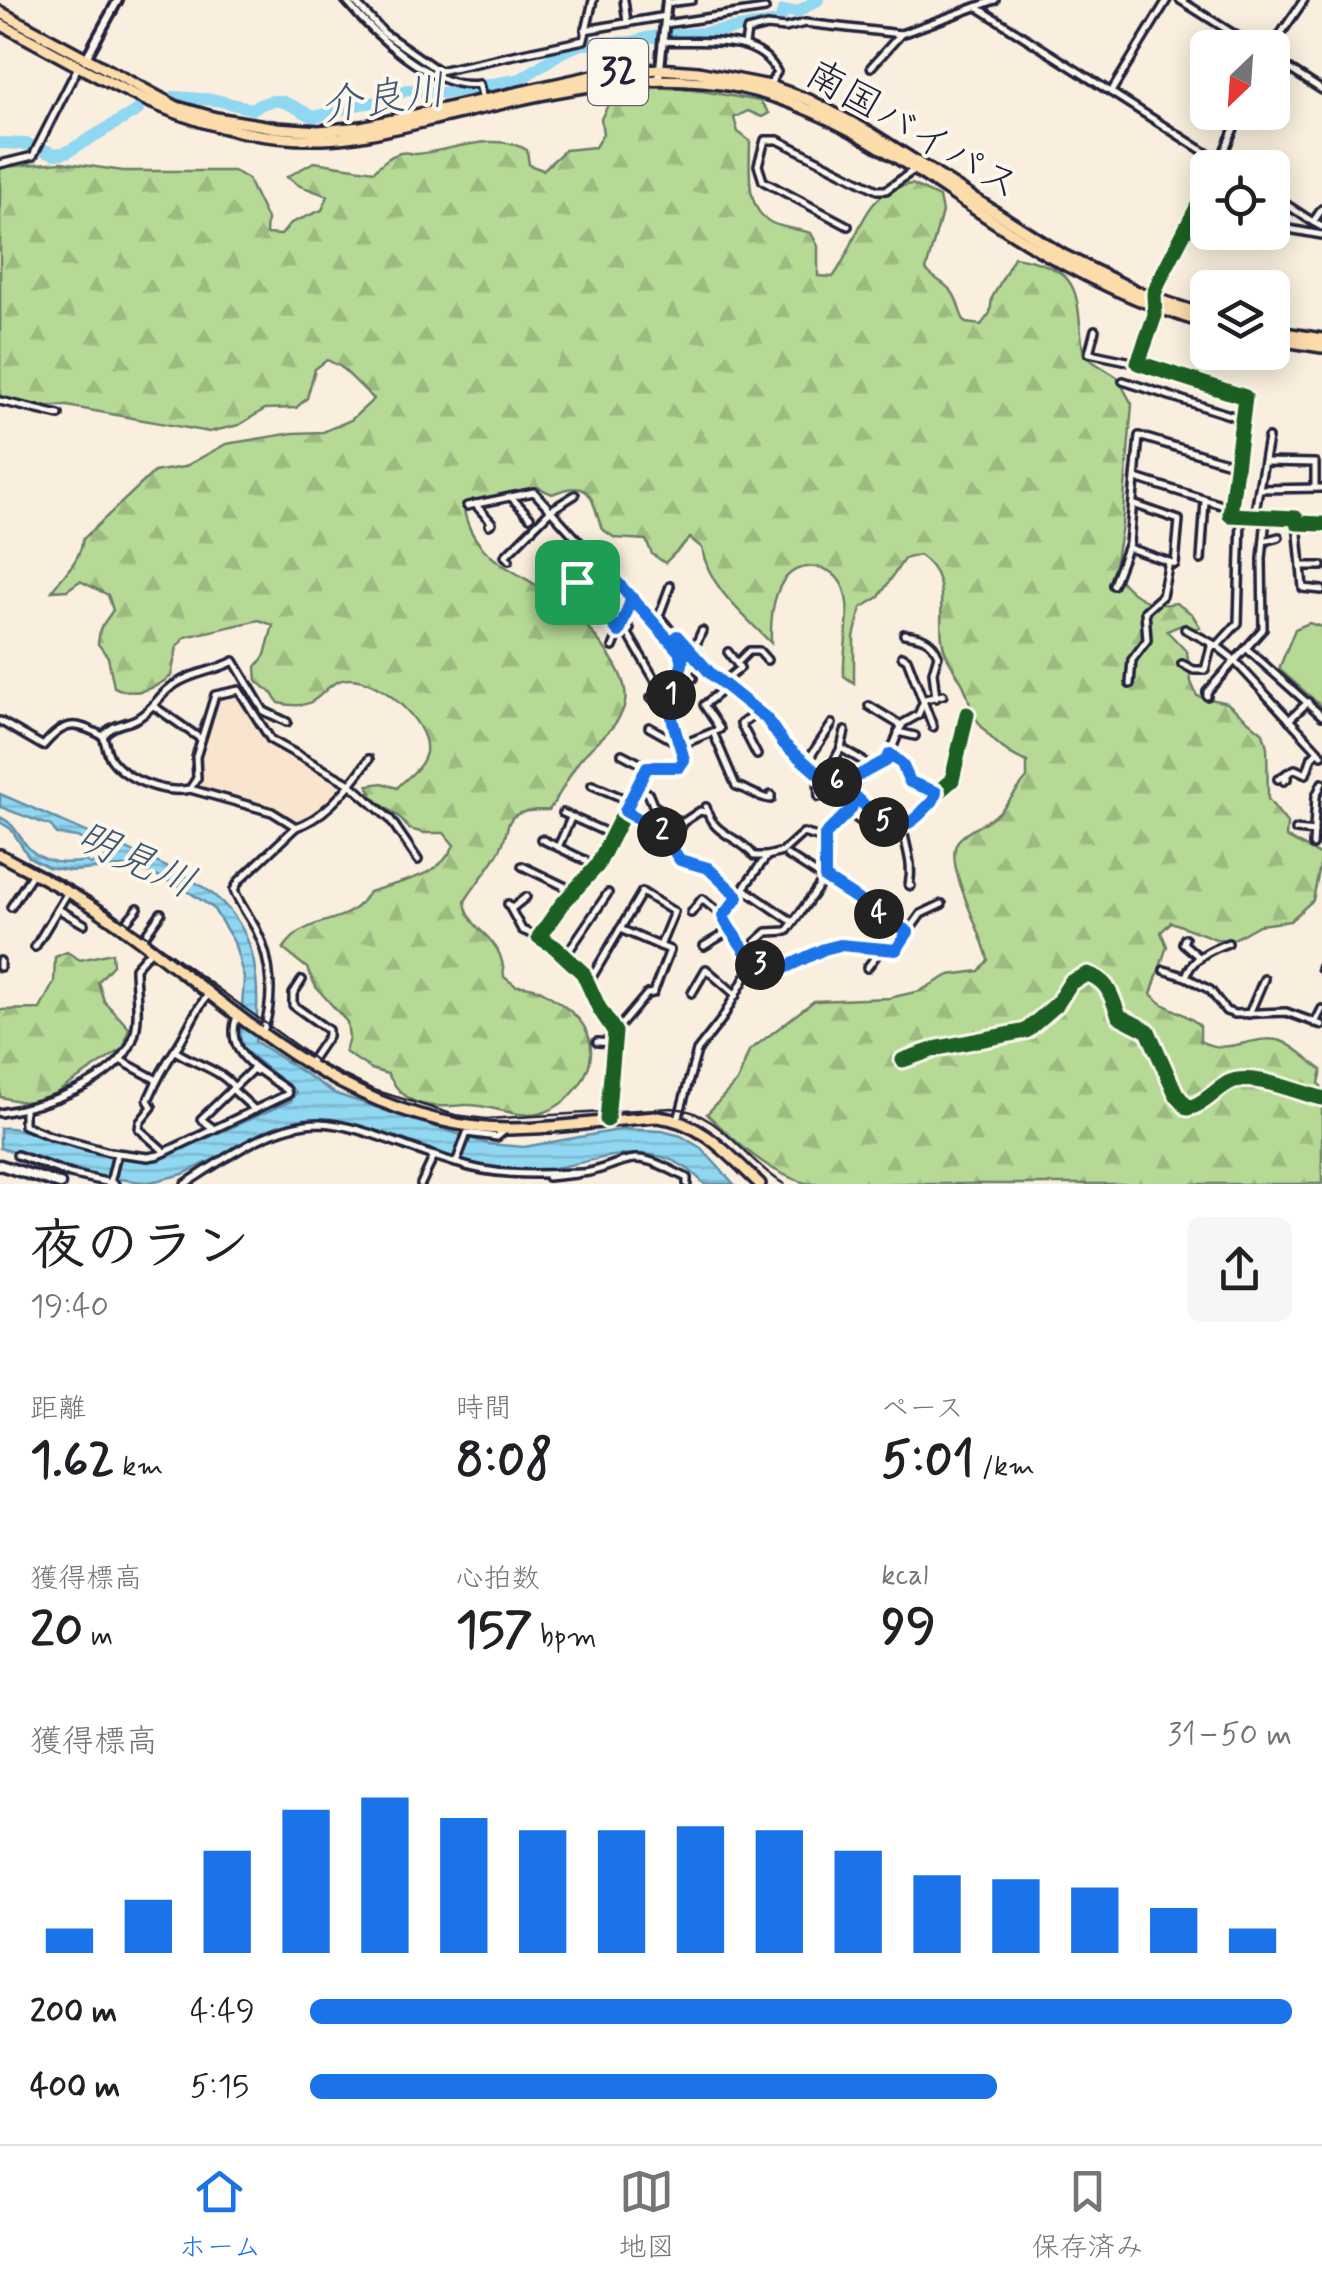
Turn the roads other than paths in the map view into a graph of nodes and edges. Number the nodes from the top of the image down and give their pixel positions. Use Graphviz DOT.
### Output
graph roads {
  1 [pos="118,0"];
  2 [pos="345,0"];
  3 [pos="353,0"];
  4 [pos="593,0"];
  5 [pos="624,0"];
  6 [pos="692,0"];
  7 [pos="995,0"];
  8 [pos="1168,0"];
  9 [pos="1180,0"];
  10 [pos="1304,0"];
  11 [pos="667,2"];
  12 [pos="977,7"];
  13 [pos="765,8"];
  14 [pos="0,12"];
  15 [pos="626,22"];
  16 [pos="0,24"];
  17 [pos="585,30"];
  18 [pos="664,30"];
  19 [pos="1228,30"];
  20 [pos="1283,30"];
  21 [pos="901,34"];
  22 [pos="745,45"];
  23 [pos="84,61"];
  24 [pos="871,68"];
  25 [pos="1290,70"];
  26 [pos="659,74"];
  27 [pos="767,90"];
  28 [pos="1322,90"];
  29 [pos="1111,92"];
  30 [pos="482,99"];
  31 [pos="1198,150"];
  32 [pos="0,164"];
  33 [pos="917,167"];
  34 [pos="1290,207"];
  35 [pos="1322,209"];
  36 [pos="1190,220"];
  37 [pos="1314,222"];
  38 [pos="848,226"];
  39 [pos="1322,227"];
  40 [pos="1290,229"];
  41 [pos="1322,235"];
  42 [pos="1156,304"];
  43 [pos="1190,312"];
  44 [pos="1190,317"];
  45 [pos="1095,330"];
  46 [pos="1290,336"];
  47 [pos="1290,339"];
  48 [pos="1322,339"];
  49 [pos="1322,347"];
  50 [pos="1138,363"];
  51 [pos="1122,381"];
  52 [pos="0,402"];
  53 [pos="59,415"];
  54 [pos="1242,420"];
  55 [pos="1268,438"];
  56 [pos="1264,462"];
  57 [pos="1236,465"];
  58 [pos="1136,478"];
  59 [pos="1318,488"];
  60 [pos="1259,489"];
  61 [pos="574,495"];
  62 [pos="512,497"];
  63 [pos="1205,501"];
  64 [pos="1133,504"];
  65 [pos="1229,507"];
  66 [pos="551,510"];
  67 [pos="530,517"];
  68 [pos="1241,517"];
  69 [pos="1254,517"];
  70 [pos="1266,517"];
  71 [pos="1297,522"];
  72 [pos="1322,524"];
  73 [pos="489,526"];
  74 [pos="1279,537"];
  75 [pos="1264,540"];
  76 [pos="1128,548"];
  77 [pos="549,554"];
  78 [pos="509,560"];
  79 [pos="1200,560"];
  80 [pos="598,561"];
  81 [pos="1169,562"];
  82 [pos="1301,566"];
  83 [pos="1322,566"];
  84 [pos="564,569"];
  85 [pos="577,582"];
  86 [pos="1113,585"];
  87 [pos="670,586"];
  88 [pos="545,588"];
  89 [pos="1322,590"];
  90 [pos="632,598"];
  91 [pos="630,629"];
  92 [pos="1184,629"];
  93 [pos="702,631"];
  94 [pos="619,632"];
  95 [pos="904,634"];
  96 [pos="677,636"];
  97 [pos="1217,646"];
  98 [pos="613,647"];
  99 [pos="1247,649"];
  100 [pos="694,652"];
  101 [pos="728,652"];
  102 [pos="683,656"];
  103 [pos="902,656"];
  104 [pos="767,660"];
  105 [pos="736,663"];
  106 [pos="1234,663"];
  107 [pos="1182,664"];
  108 [pos="683,665"];
  109 [pos="693,678"];
  110 [pos="1130,684"];
  111 [pos="724,685"];
  112 [pos="663,694"];
  113 [pos="1208,696"];
  114 [pos="650,698"];
  115 [pos="925,700"];
  116 [pos="1308,702"];
  117 [pos="155,706"];
  118 [pos="670,706"];
  119 [pos="752,706"];
  120 [pos="869,706"];
  121 [pos="967,714"];
  122 [pos="1322,716"];
  123 [pos="1289,720"];
  124 [pos="0,722"];
  125 [pos="286,722"];
  126 [pos="832,724"];
  127 [pos="650,727"];
  128 [pos="933,727"];
  129 [pos="900,729"];
  130 [pos="713,732"];
  131 [pos="846,732"];
  132 [pos="104,736"];
  133 [pos="915,736"];
  134 [pos="201,739"];
  135 [pos="680,745"];
  136 [pos="841,748"];
  137 [pos="1320,753"];
  138 [pos="622,754"];
  139 [pos="890,754"];
  140 [pos="757,755"];
  141 [pos="369,760"];
  142 [pos="806,763"];
  143 [pos="647,767"];
  144 [pos="679,767"];
  145 [pos="872,767"];
  146 [pos="818,774"];
  147 [pos="683,776"];
  148 [pos="826,778"];
  149 [pos="1281,780"];
  150 [pos="1322,783"];
  151 [pos="350,784"];
  152 [pos="849,784"];
  153 [pos="592,785"];
  154 [pos="638,787"];
  155 [pos="190,789"];
  156 [pos="936,792"];
  157 [pos="771,796"];
  158 [pos="855,796"];
  159 [pos="819,797"];
  160 [pos="630,801"];
  161 [pos="1319,804"];
  162 [pos="625,811"];
  163 [pos="848,812"];
  164 [pos="563,813"];
  165 [pos="571,816"];
  166 [pos="682,823"];
  167 [pos="904,826"];
  168 [pos="296,827"];
  169 [pos="1296,830"];
  170 [pos="883,832"];
  171 [pos="1314,832"];
  172 [pos="612,835"];
  173 [pos="672,838"];
  174 [pos="541,839"];
  175 [pos="824,839"];
  176 [pos="1313,845"];
  177 [pos="558,847"];
  178 [pos="0,855"];
  179 [pos="787,855"];
  180 [pos="767,856"];
  181 [pos="418,860"];
  182 [pos="522,866"];
  183 [pos="597,866"];
  184 [pos="33,873"];
  185 [pos="825,878"];
  186 [pos="912,886"];
  187 [pos="744,888"];
  188 [pos="574,891"];
  189 [pos="68,892"];
  190 [pos="608,892"];
  191 [pos="526,896"];
  192 [pos="738,897"];
  193 [pos="942,904"];
  194 [pos="12,907"];
  195 [pos="138,908"];
  196 [pos="58,909"];
  197 [pos="160,913"];
  198 [pos="691,913"];
  199 [pos="723,916"];
  200 [pos="792,922"];
  201 [pos="84,924"];
  202 [pos="122,926"];
  203 [pos="620,929"];
  204 [pos="729,931"];
  205 [pos="908,932"];
  206 [pos="539,938"];
  207 [pos="1186,938"];
  208 [pos="140,940"];
  209 [pos="1228,943"];
  210 [pos="660,946"];
  211 [pos="704,946"];
  212 [pos="34,947"];
  213 [pos="152,949"];
  214 [pos="882,949"];
  215 [pos="746,951"];
  216 [pos="566,955"];
  217 [pos="1200,958"];
  218 [pos="751,967"];
  219 [pos="868,968"];
  220 [pos="1164,970"];
  221 [pos="1186,976"];
  222 [pos="1264,979"];
  223 [pos="302,980"];
  224 [pos="589,982"];
  225 [pos="692,993"];
  226 [pos="209,994"];
  227 [pos="736,994"];
  228 [pos="1322,1010"];
  229 [pos="1249,1014"];
  230 [pos="239,1018"];
  231 [pos="1318,1024"];
  232 [pos="616,1032"];
  233 [pos="260,1033"];
  234 [pos="597,1042"];
  235 [pos="616,1043"];
  236 [pos="175,1051"];
  237 [pos="120,1059"];
  238 [pos="904,1060"];
  239 [pos="308,1066"];
  240 [pos="158,1080"];
  241 [pos="233,1088"];
  242 [pos="288,1094"];
  243 [pos="1322,1098"];
  244 [pos="24,1109"];
  245 [pos="256,1110"];
  246 [pos="0,1113"];
  247 [pos="607,1120"];
  248 [pos="678,1120"];
  249 [pos="504,1128"];
  250 [pos="214,1129"];
  251 [pos="165,1152"];
  252 [pos="16,1155"];
  253 [pos="116,1155"];
  254 [pos="434,1156"];
  255 [pos="456,1162"];
  256 [pos="3,1166"];
  257 [pos="580,1174"];
  258 [pos="548,1177"];
  259 [pos="112,1182"];
  260 [pos="60,1184"];
  261 [pos="185,1184"];
  262 [pos="421,1184"];
  263 [pos="687,1184"];
  264 [pos="760,1184"];
  1 -- 23 [label="street"];
  2 -- 30 [label="street"];
  3 -- 17 [label="street"];
  4 -- 17 [label="street"];
  5 -- 15 [label="street"];
  6 -- 11 [label="street"];
  7 -- 12 [label="street"];
  8 -- 29 [label="street"];
  9 -- 19 [label="street"];
  10 -- 20 [label="street"];
  11 -- 18 [label="street"];
  12 -- 21 [label="street"];
  12 -- 29 [label="street"];
  13 -- 18 [label="street"];
  14 -- 23 [label="highway, 南国バイパス / 32"];
  15 -- 17 [label="street"];
  15 -- 18 [label="street"];
  16 -- 23 [label="highway, 南国バイパス / 32"];
  18 -- 22 [label="street"];
  18 -- 26 [label="street"];
  21 -- 22 [label="street"];
  21 -- 24 [label="street"];
  22 -- 27 [label="street"];
  23 -- 26 [label="highway, 南国バイパス / 32"];
  23 -- 30 [label="highway, 南国バイパス / 32"];
  23 -- 32 [label="street"];
  25 -- 28 [label="street"];
  26 -- 27 [label="highway, 南国バイパス / 32"];
  26 -- 30 [label="highway, 南国バイパス / 32"];
  27 -- 33 [label="highway, 南国バイパス / 32"];
  29 -- 31 [label="street"];
  33 -- 38 [label="street"];
  33 -- 42 [label="highway, 南国バイパス / 32"];
  34 -- 37 [label="street"];
  35 -- 37 [label="street"];
  36 -- 42 [label="street"];
  37 -- 39 [label="street"];
  40 -- 41 [label="street"];
  42 -- 43 [label="highway, 南国バイパス / 32"];
  42 -- 44 [label="highway, 南国バイパス / 32"];
  42 -- 50 [label="street"];
  45 -- 50 [label="street"];
  46 -- 48 [label="highway"];
  47 -- 49 [label="highway"];
  50 -- 54 [label="street"];
  51 -- 54 [label="street"];
  52 -- 53 [label="street"];
  54 -- 57 [label="street"];
  55 -- 56 [label="street"];
  56 -- 59 [label="street"];
  56 -- 60 [label="street"];
  57 -- 58 [label="street"];
  57 -- 65 [label="street"];
  58 -- 63 [label="street"];
  58 -- 64 [label="street"];
  59 -- 60 [label="street"];
  60 -- 69 [label="street"];
  61 -- 66 [label="street"];
  62 -- 66 [label="street"];
  62 -- 67 [label="street"];
  62 -- 73 [label="street"];
  63 -- 65 [label="street"];
  63 -- 79 [label="street"];
  64 -- 76 [label="street"];
  64 -- 81 [label="street"];
  65 -- 68 [label="street"];
  66 -- 78 [label="street"];
  66 -- 80 [label="street"];
  68 -- 69 [label="street"];
  68 -- 97 [label="street"];
  69 -- 70 [label="street"];
  70 -- 71 [label="street"];
  70 -- 75 [label="street"];
  71 -- 72 [label="street"];
  71 -- 82 [label="street"];
  74 -- 75 [label="street"];
  75 -- 99 [label="street"];
  76 -- 81 [label="street"];
  76 -- 86 [label="street"];
  77 -- 84 [label="street"];
  80 -- 85 [label="street"];
  80 -- 90 [label="street"];
  81 -- 110 [label="street"];
  82 -- 83 [label="street"];
  82 -- 89 [label="street"];
  84 -- 85 [label="street"];
  84 -- 88 [label="street"];
  85 -- 94 [label="street"];
  87 -- 96 [label="street"];
  90 -- 94 [label="street"];
  90 -- 102 [label="street"];
  91 -- 112 [label="street"];
  92 -- 97 [label="street"];
  93 -- 100 [label="street"];
  94 -- 98 [label="street"];
  95 -- 115 [label="street"];
  96 -- 100 [label="street"];
  96 -- 102 [label="street"];
  97 -- 106 [label="street"];
  97 -- 107 [label="street"];
  99 -- 106 [label="street"];
  99 -- 116 [label="street"];
  100 -- 108 [label="street"];
  100 -- 111 [label="street"];
  101 -- 105 [label="street"];
  102 -- 108 [label="street"];
  103 -- 115 [label="street"];
  104 -- 105 [label="street"];
  105 -- 111 [label="street"];
  106 -- 113 [label="street"];
  106 -- 123 [label="street"];
  108 -- 109 [label="street"];
  108 -- 118 [label="street"];
  111 -- 119 [label="street"];
  111 -- 130 [label="street"];
  112 -- 114 [label="street"];
  112 -- 118 [label="street"];
  115 -- 128 [label="street"];
  115 -- 129 [label="street"];
  116 -- 122 [label="street"];
  116 -- 123 [label="street"];
  117 -- 125 [label="street"];
  117 -- 132 [label="street"];
  117 -- 134 [label="street"];
  118 -- 135 [label="street"];
  119 -- 140 [label="street"];
  119 -- 142 [label="street"];
  120 -- 129 [label="street"];
  121 -- 156 [label="street"];
  123 -- 137 [label="street"];
  124 -- 132 [label="street"];
  126 -- 142 [label="street"];
  127 -- 135 [label="street"];
  129 -- 133 [label="street"];
  129 -- 139 [label="street"];
  130 -- 135 [label="street"];
  130 -- 157 [label="street"];
  131 -- 136 [label="street"];
  132 -- 155 [label="street"];
  134 -- 151 [label="street"];
  134 -- 155 [label="street"];
  135 -- 144 [label="street"];
  136 -- 145 [label="street"];
  136 -- 148 [label="street"];
  137 -- 149 [label="street"];
  138 -- 143 [label="street"];
  139 -- 145 [label="street"];
  139 -- 156 [label="street"];
  141 -- 151 [label="street"];
  142 -- 146 [label="street"];
  143 -- 144 [label="street"];
  143 -- 154 [label="street"];
  144 -- 147 [label="street"];
  145 -- 152 [label="street"];
  146 -- 148 [label="street"];
  146 -- 159 [label="street"];
  148 -- 152 [label="street"];
  150 -- 161 [label="street"];
  151 -- 168 [label="street"];
  151 -- 181 [label="street"];
  152 -- 158 [label="street"];
  153 -- 160 [label="street"];
  154 -- 160 [label="street"];
  154 -- 166 [label="street"];
  155 -- 168 [label="street"];
  156 -- 167 [label="street"];
  158 -- 163 [label="street"];
  158 -- 167 [label="street"];
  160 -- 162 [label="street"];
  161 -- 171 [label="street"];
  162 -- 172 [label="street"];
  162 -- 173 [label="street"];
  163 -- 170 [label="street"];
  163 -- 175 [label="street"];
  164 -- 165 [label="street"];
  165 -- 172 [label="street"];
  165 -- 177 [label="street"];
  166 -- 173 [label="street"];
  166 -- 180 [label="street"];
  167 -- 186 [label="street"];
  168 -- 233 [label="street"];
  169 -- 171 [label="street"];
  171 -- 176 [label="street"];
  172 -- 183 [label="street"];
  173 -- 192 [label="street"];
  174 -- 177 [label="street"];
  175 -- 180 [label="street"];
  175 -- 185 [label="street"];
  177 -- 183 [label="street"];
  178 -- 184 [label="highway"];
  179 -- 185 [label="street"];
  180 -- 187 [label="street"];
  182 -- 188 [label="street"];
  183 -- 188 [label="street"];
  184 -- 189 [label="highway"];
  184 -- 194 [label="street"];
  185 -- 200 [label="street"];
  185 -- 205 [label="street"];
  187 -- 192 [label="street"];
  187 -- 200 [label="street"];
  188 -- 206 [label="street"];
  189 -- 196 [label="street"];
  189 -- 202 [label="highway"];
  190 -- 216 [label="street"];
  191 -- 206 [label="street"];
  192 -- 199 [label="street"];
  193 -- 205 [label="street"];
  195 -- 202 [label="street"];
  196 -- 201 [label="street"];
  196 -- 212 [label="street"];
  197 -- 208 [label="street"];
  198 -- 199 [label="street"];
  199 -- 204 [label="street"];
  200 -- 215 [label="street"];
  202 -- 208 [label="highway"];
  203 -- 210 [label="street"];
  203 -- 210 [label="street"];
  203 -- 224 [label="street"];
  204 -- 211 [label="street"];
  204 -- 215 [label="street"];
  205 -- 214 [label="street"];
  206 -- 216 [label="street"];
  207 -- 217 [label="street"];
  208 -- 213 [label="highway"];
  209 -- 217 [label="street"];
  210 -- 232 [label="street"];
  213 -- 226 [label="highway"];
  213 -- 237 [label="street"];
  214 -- 218 [label="street"];
  214 -- 219 [label="street"];
  215 -- 218 [label="street"];
  216 -- 224 [label="street"];
  217 -- 221 [label="street"];
  218 -- 227 [label="street"];
  220 -- 221 [label="street"];
  221 -- 229 [label="street"];
  222 -- 229 [label="street"];
  223 -- 239 [label="street"];
  224 -- 232 [label="street"];
  225 -- 227 [label="street"];
  226 -- 230 [label="highway"];
  226 -- 236 [label="street"];
  227 -- 248 [label="street"];
  228 -- 231 [label="street"];
  229 -- 231 [label="street"];
  230 -- 233 [label="highway"];
  230 -- 242 [label="street"];
  232 -- 235 [label="street"];
  233 -- 239 [label="highway"];
  234 -- 235 [label="street"];
  235 -- 247 [label="street"];
  236 -- 240 [label="street"];
  236 -- 241 [label="street"];
  237 -- 240 [label="street"];
  237 -- 244 [label="street"];
  238 -- 243 [label="street"];
  239 -- 249 [label="highway"];
  240 -- 251 [label="street"];
  241 -- 242 [label="street"];
  241 -- 245 [label="street"];
  241 -- 250 [label="street"];
  242 -- 245 [label="street"];
  244 -- 246 [label="street"];
  244 -- 253 [label="street"];
  245 -- 250 [label="street"];
  247 -- 248 [label="highway"];
  247 -- 249 [label="highway"];
  248 -- 264 [label="highway"];
  249 -- 255 [label="street"];
  250 -- 251 [label="street"];
  251 -- 253 [label="street"];
  252 -- 259 [label="street"];
  253 -- 259 [label="street"];
  254 -- 255 [label="street"];
  254 -- 261 [label="street"];
  254 -- 262 [label="street"];
  255 -- 257 [label="street"];
  256 -- 260 [label="main road"];
  257 -- 258 [label="street"];
  257 -- 263 [label="street"];
}
